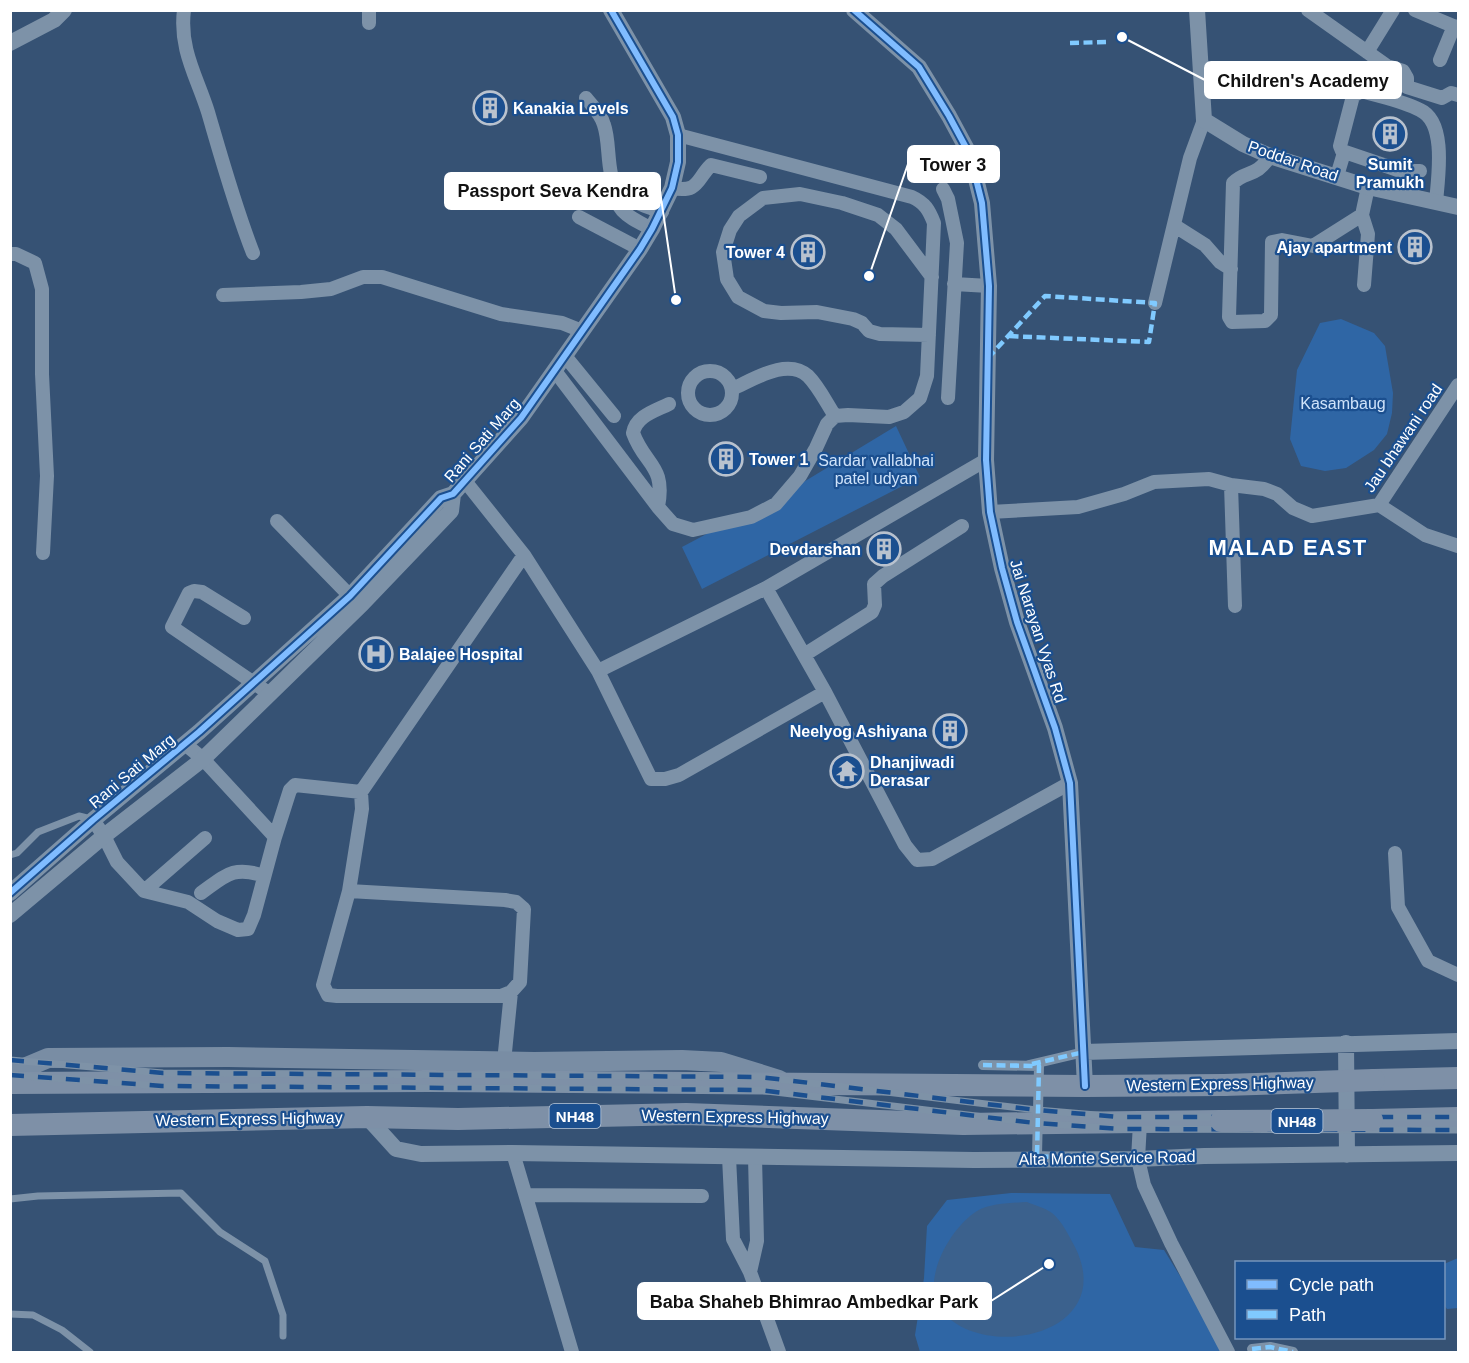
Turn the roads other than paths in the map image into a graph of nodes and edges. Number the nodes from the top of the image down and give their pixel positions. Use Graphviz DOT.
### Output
graph roads {
  1 [pos="64,10"];
  2 [pos="184,10"];
  3 [pos="611,10"];
  4 [pos="854,10"];
  5 [pos="1197,10"];
  6 [pos="1308,10"];
  7 [pos="1393,10"];
  8 [pos="1414,10"];
  9 [pos="1456,27"];
  10 [pos="10,43"];
  11 [pos="1367,52"];
  12 [pos="1440,60"];
  13 [pos="1348,91"];
  14 [pos="1458,95"];
  15 [pos="586,98"];
  16 [pos="1204,120"];
  17 [pos="678,135"];
  18 [pos="1270,156"];
  19 [pos="1343,156"];
  20 [pos="1420,171"];
  21 [pos="1337,176"];
  22 [pos="760,177"];
  23 [pos="1438,177"];
  24 [pos="612,179"];
  25 [pos="1368,187"];
  26 [pos="672,188"];
  27 [pos="943,189"];
  28 [pos="1436,202"];
  29 [pos="1458,207"];
  30 [pos="662,212"];
  31 [pos="1362,215"];
  32 [pos="579,218"];
  33 [pos="1175,226"];
  34 [pos="652,229"];
  35 [pos="640,249"];
  36 [pos="253,253"];
  37 [pos="10,254"];
  38 [pos="1230,269"];
  39 [pos="932,276"];
  40 [pos="954,284"];
  41 [pos="1364,285"];
  42 [pos="989,286"];
  43 [pos="223,295"];
  44 [pos="1155,303"];
  45 [pos="582,331"];
  46 [pos="929,335"];
  47 [pos="566,356"];
  48 [pos="555,371"];
  49 [pos="1458,385"];
  50 [pos="732,389"];
  51 [pos="948,399"];
  52 [pos="669,404"];
  53 [pos="614,416"];
  54 [pos="835,416"];
  55 [pos="986,460"];
  56 [pos="465,481"];
  57 [pos="1230,484"];
  58 [pos="1379,505"];
  59 [pos="658,507"];
  60 [pos="990,512"];
  61 [pos="277,521"];
  62 [pos="962,526"];
  63 [pos="1458,546"];
  64 [pos="43,553"];
  65 [pos="524,555"];
  66 [pos="766,588"];
  67 [pos="356,600"];
  68 [pos="1236,606"];
  69 [pos="244,618"];
  70 [pos="804,655"];
  71 [pos="598,671"];
  72 [pos="254,683"];
  73 [pos="825,692"];
  74 [pos="270,694"];
  75 [pos="185,744"];
  76 [pos="203,759"];
  77 [pos="1070,783"];
  78 [pos="362,792"];
  79 [pos="93,820"];
  80 [pos="104,836"];
  81 [pos="275,837"];
  82 [pos="205,838"];
  83 [pos="1395,853"];
  84 [pos="10,855"];
  85 [pos="264,876"];
  86 [pos="39,880"];
  87 [pos="144,891"];
  88 [pos="349,891"];
  89 [pos="10,893"];
  90 [pos="201,893"];
  91 [pos="10,915"];
  92 [pos="1458,975"];
  93 [pos="511,992"];
  94 [pos="1458,1041"];
  95 [pos="1346,1043"];
  96 [pos="1084,1052"];
  97 [pos="504,1062"];
  98 [pos="983,1065"];
  99 [pos="1026,1066"];
  100 [pos="565,1072"];
  101 [pos="10,1074"];
  102 [pos="1458,1078"];
  103 [pos="10,1083"];
  104 [pos="719,1083"];
  105 [pos="788,1083"];
  106 [pos="1085,1086"];
  107 [pos="719,1115"];
  108 [pos="367,1117"];
  109 [pos="1458,1118"];
  110 [pos="1140,1123"];
  111 [pos="10,1125"];
  112 [pos="1458,1151"];
  113 [pos="513,1153"];
  114 [pos="1347,1155"];
  115 [pos="755,1156"];
  116 [pos="729,1157"];
  117 [pos="1081,1159"];
  118 [pos="1138,1159"];
  119 [pos="526,1195"];
  120 [pos="702,1196"];
  121 [pos="10,1199"];
  122 [pos="750,1272"];
  123 [pos="10,1314"];
  124 [pos="282,1336"];
  125 [pos="1251,1349"];
  126 [pos="90,1353"];
  127 [pos="572,1353"];
  128 [pos="779,1353"];
  129 [pos="1228,1353"];
  130 [pos="1293,1353"];
  1 -- 10 [label="street"];
  2 -- 36 [label="street"];
  3 -- 17 [label="street, Rani Sati Marg"];
  4 -- 42 [label="street, Jai Narayan Vyas Rd"];
  5 -- 16 [label="street"];
  6 -- 11 [label="street"];
  7 -- 11 [label="street"];
  8 -- 9 [label="street"];
  9 -- 12 [label="street"];
  11 -- 14 [label="street"];
  13 -- 19 [label="street"];
  15 -- 24 [label="street"];
  16 -- 18 [label="street, Poddar Road"];
  16 -- 33 [label="street"];
  17 -- 26 [label="street, Rani Sati Marg"];
  17 -- 39 [label="street"];
  18 -- 21 [label="street, Poddar Road"];
  18 -- 38 [label="street"];
  19 -- 21 [label="street"];
  19 -- 23 [label="street"];
  20 -- 23 [label="street"];
  21 -- 25 [label="street, Poddar Road"];
  22 -- 26 [label="street"];
  23 -- 28 [label="street"];
  24 -- 30 [label="street"];
  24 -- 34 [label="street"];
  25 -- 28 [label="street, Poddar Road"];
  25 -- 31 [label="street"];
  26 -- 30 [label="street, Rani Sati Marg"];
  27 -- 40 [label="street"];
  28 -- 29 [label="street, Poddar Road"];
  30 -- 34 [label="street, Rani Sati Marg"];
  31 -- 38 [label="street"];
  31 -- 41 [label="street"];
  32 -- 35 [label="street"];
  33 -- 38 [label="street"];
  33 -- 44 [label="street"];
  34 -- 35 [label="street, Rani Sati Marg"];
  35 -- 45 [label="street, Rani Sati Marg"];
  37 -- 64 [label="street"];
  39 -- 46 [label="street"];
  39 -- 46 [label="street"];
  40 -- 42 [label="street"];
  40 -- 51 [label="street"];
  42 -- 55 [label="street, Jai Narayan Vyas Rd"];
  43 -- 45 [label="street"];
  45 -- 47 [label="street, Rani Sati Marg"];
  46 -- 54 [label="street"];
  47 -- 48 [label="street, Rani Sati Marg"];
  47 -- 53 [label="street"];
  48 -- 56 [label="street, Rani Sati Marg"];
  48 -- 59 [label="street"];
  49 -- 58 [label="street, Jau bhawani road"];
  50 -- 54 [label="street"];
  52 -- 59 [label="street"];
  54 -- 59 [label="street"];
  55 -- 60 [label="street, Jai Narayan Vyas Rd"];
  55 -- 66 [label="street"];
  56 -- 65 [label="street"];
  56 -- 67 [label="street, Rani Sati Marg"];
  57 -- 58 [label="street, Jau bhawani road"];
  57 -- 60 [label="street, Jau bhawani road"];
  57 -- 68 [label="street"];
  58 -- 63 [label="street"];
  60 -- 77 [label="street, Jai Narayan Vyas Rd"];
  61 -- 67 [label="street"];
  62 -- 70 [label="street"];
  65 -- 71 [label="street"];
  65 -- 78 [label="street"];
  66 -- 70 [label="street"];
  66 -- 71 [label="street"];
  67 -- 72 [label="street, Rani Sati Marg"];
  67 -- 74 [label="street, Rani Sati Marg"];
  69 -- 72 [label="street"];
  70 -- 73 [label="street"];
  71 -- 73 [label="street"];
  72 -- 74 [label="street"];
  72 -- 75 [label="street, Rani Sati Marg"];
  73 -- 77 [label="street"];
  74 -- 76 [label="street, Rani Sati Marg"];
  75 -- 76 [label="street"];
  75 -- 79 [label="street, Rani Sati Marg"];
  76 -- 80 [label="street, Rani Sati Marg"];
  76 -- 81 [label="street"];
  77 -- 96 [label="street, Jai Narayan Vyas Rd"];
  78 -- 81 [label="street"];
  78 -- 88 [label="street"];
  79 -- 80 [label="street"];
  79 -- 84 [label="lane"];
  79 -- 86 [label="street, Rani Sati Marg"];
  80 -- 86 [label="street, Rani Sati Marg"];
  80 -- 87 [label="street"];
  81 -- 85 [label="street"];
  82 -- 87 [label="street"];
  83 -- 92 [label="street"];
  85 -- 87 [label="street"];
  85 -- 90 [label="street"];
  86 -- 89 [label="street, Rani Sati Marg"];
  86 -- 91 [label="street, Rani Sati Marg"];
  88 -- 93 [label="street"];
  88 -- 93 [label="street"];
  93 -- 97 [label="street"];
  94 -- 95 [label="street"];
  95 -- 96 [label="street"];
  95 -- 114 [label="street"];
  96 -- 99 [label="street"];
  96 -- 106 [label="street, Jai Narayan Vyas Rd"];
  97 -- 100 [label="main road"];
  97 -- 101 [label="main road"];
  98 -- 99 [label="street, bridge"];
  99 -- 117 [label="street, bridge"];
  100 -- 103 [label="highway, Western Express Highway / NH48"];
  100 -- 104 [label="highway, Western Express Highway / NH48"];
  100 -- 105 [label="main road"];
  102 -- 106 [label="highway, Western Express Highway / NH48, bridge"];
  104 -- 105 [label="highway, Western Express Highway / NH48"];
  104 -- 107 [label="highway"];
  105 -- 106 [label="highway, Western Express Highway / NH48"];
  107 -- 108 [label="highway, Western Express Highway / NH48"];
  107 -- 110 [label="highway, Western Express Highway / NH48"];
  108 -- 111 [label="highway, Western Express Highway / NH48"];
  108 -- 113 [label="street, Alta Monte Service Road"];
  109 -- 110 [label="highway, Western Express Highway / NH48, bridge"];
  110 -- 118 [label="street"];
  112 -- 114 [label="street, Alta Monte Service Road"];
  113 -- 116 [label="street, Alta Monte Service Road"];
  113 -- 119 [label="street"];
  114 -- 118 [label="street, Alta Monte Service Road"];
  115 -- 116 [label="street, Alta Monte Service Road"];
  115 -- 117 [label="street, Alta Monte Service Road"];
  115 -- 122 [label="street"];
  116 -- 122 [label="street"];
  117 -- 118 [label="street, Alta Monte Service Road"];
  118 -- 129 [label="street"];
  119 -- 120 [label="street"];
  119 -- 127 [label="street"];
  121 -- 124 [label="lane"];
  122 -- 128 [label="street"];
  123 -- 126 [label="lane"];
  125 -- 130 [label="street"];
}
